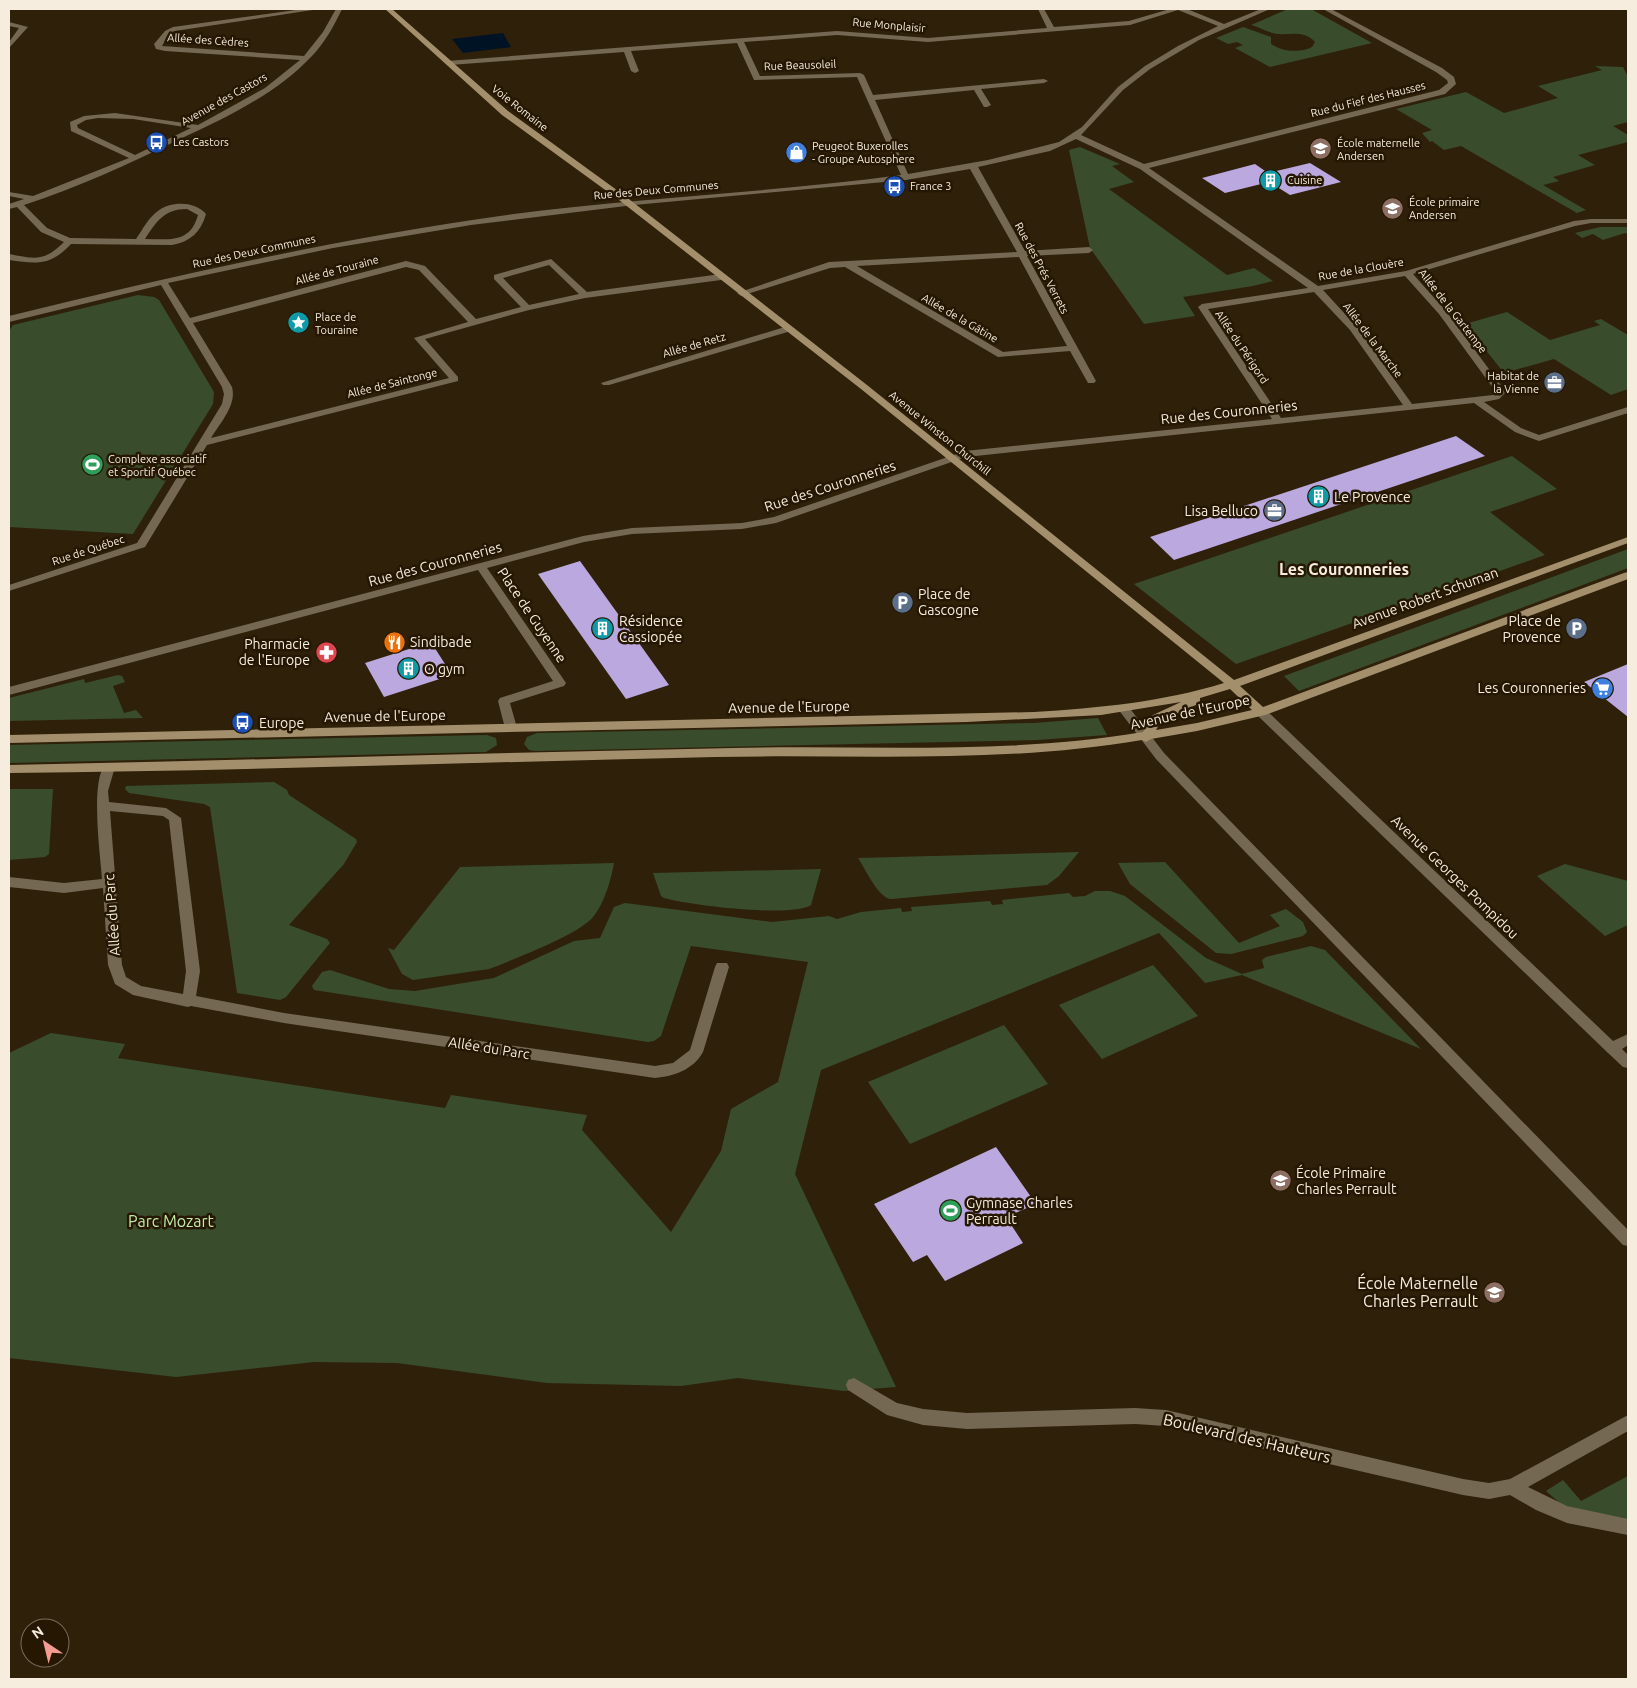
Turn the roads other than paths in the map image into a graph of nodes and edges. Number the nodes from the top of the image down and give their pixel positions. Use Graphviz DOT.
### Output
graph roads {
  1 [pos="316,9"];
  2 [pos="339,9"];
  3 [pos="388,9"];
  4 [pos="395,9"];
  5 [pos="1041,9"];
  6 [pos="1176,9"];
  7 [pos="1181,9"];
  8 [pos="1267,9"];
  9 [pos="1326,9"];
  10 [pos="404,21"];
  11 [pos="9,24"];
  12 [pos="1224,26"];
  13 [pos="1052,30"];
  14 [pos="739,40"];
  15 [pos="9,46"];
  16 [pos="627,49"];
  17 [pos="306,58"];
  18 [pos="450,63"];
  19 [pos="635,71"];
  20 [pos="1044,81"];
  21 [pos="976,88"];
  22 [pos="870,98"];
  23 [pos="987,104"];
  24 [pos="199,127"];
  25 [pos="1076,136"];
  26 [pos="136,158"];
  27 [pos="972,166"];
  28 [pos="1143,167"];
  29 [pos="906,178"];
  30 [pos="9,194"];
  31 [pos="34,199"];
  32 [pos="630,203"];
  33 [pos="19,204"];
  34 [pos="9,208"];
  35 [pos="1628,221"];
  36 [pos="69,240"];
  37 [pos="139,242"];
  38 [pos="1089,250"];
  39 [pos="1022,254"];
  40 [pos="9,257"];
  41 [pos="847,264"];
  42 [pos="1407,273"];
  43 [pos="721,277"];
  44 [pos="164,283"];
  45 [pos="1316,289"];
  46 [pos="742,293"];
  47 [pos="585,295"];
  48 [pos="527,308"];
  49 [pos="9,319"];
  50 [pos="186,322"];
  51 [pos="473,322"];
  52 [pos="788,329"];
  53 [pos="1071,348"];
  54 [pos="1091,381"];
  55 [pos="606,383"];
  56 [pos="1476,400"];
  57 [pos="1409,407"];
  58 [pos="1628,410"];
  59 [pos="1278,420"];
  60 [pos="203,443"];
  61 [pos="951,459"];
  62 [pos="1628,540"];
  63 [pos="481,566"];
  64 [pos="1628,575"];
  65 [pos="9,588"];
  66 [pos="1228,686"];
  67 [pos="9,691"];
  68 [pos="1124,709"];
  69 [pos="1261,712"];
  70 [pos="511,728"];
  71 [pos="1146,738"];
  72 [pos="9,739"];
  73 [pos="109,767"];
  74 [pos="9,769"];
  75 [pos="103,806"];
  76 [pos="9,882"];
  77 [pos="110,883"];
  78 [pos="722,967"];
  79 [pos="188,1002"];
  80 [pos="1628,1039"];
  81 [pos="1612,1048"];
  82 [pos="1628,1063"];
  83 [pos="1628,1240"];
  84 [pos="854,1385"];
  85 [pos="1628,1423"];
  86 [pos="1512,1487"];
  87 [pos="1628,1526"];
  1 -- 17 [label="street, Allée des Cèdres"];
  2 -- 17 [label="street, Avenue des Castors"];
  3 -- 10 [label="main road, Voie Romaine"];
  4 -- 10 [label="main road, Voie Romaine"];
  5 -- 13 [label="street"];
  6 -- 13 [label="street, Rue Monplaisir"];
  7 -- 12 [label="street"];
  8 -- 12 [label="street, Rue des Deux Communes"];
  9 -- 28 [label="street, Rue du Fief des Hausses"];
  10 -- 18 [label="main road, Voie Romaine"];
  11 -- 15 [label="street"];
  12 -- 25 [label="street, Rue des Deux Communes"];
  13 -- 14 [label="street, Rue Monplaisir"];
  14 -- 16 [label="street, Rue Monplaisir"];
  14 -- 22 [label="street, Rue Beausoleil"];
  16 -- 18 [label="street, Rue Monplaisir"];
  16 -- 19 [label="street"];
  17 -- 24 [label="street, Avenue des Castors"];
  18 -- 32 [label="main road, Voie Romaine"];
  20 -- 21 [label="street"];
  21 -- 22 [label="street"];
  21 -- 23 [label="street"];
  22 -- 29 [label="street, Rue Beausoleil"];
  24 -- 26 [label="street, Avenue des Castors"];
  24 -- 26 [label="street"];
  25 -- 27 [label="street, Rue des Deux Communes"];
  25 -- 28 [label="street, Rue de la Clouère"];
  26 -- 31 [label="street, Avenue des Castors"];
  27 -- 29 [label="street, Rue des Deux Communes"];
  27 -- 39 [label="street, Rue des Prés Verrets"];
  28 -- 45 [label="street, Rue de la Clouère"];
  29 -- 32 [label="street, Rue des Deux Communes"];
  30 -- 31 [label="street"];
  31 -- 33 [label="street, Avenue des Castors"];
  32 -- 43 [label="main road, Avenue Winston Churchill"];
  32 -- 44 [label="street, Rue des Deux Communes"];
  33 -- 34 [label="street, Avenue des Castors"];
  33 -- 36 [label="street"];
  35 -- 42 [label="street, Rue de la Clouère"];
  36 -- 37 [label="street"];
  36 -- 40 [label="street"];
  37 -- 37 [label="street"];
  38 -- 39 [label="street"];
  39 -- 41 [label="street"];
  39 -- 53 [label="street, Rue des Prés Verrets"];
  41 -- 46 [label="street"];
  41 -- 53 [label="street, Allée de la Gâtine"];
  42 -- 45 [label="street, Rue de la Clouère"];
  42 -- 56 [label="street, Allée de la Gartempe"];
  43 -- 46 [label="main road, Avenue Winston Churchill"];
  43 -- 47 [label="street, Allée de Saintonge"];
  44 -- 49 [label="street, Rue des Deux Communes"];
  44 -- 50 [label="street, Rue de Québec"];
  45 -- 57 [label="street, Allée de la Marche"];
  45 -- 59 [label="street, Allée du Périgord"];
  46 -- 52 [label="main road, Avenue Winston Churchill"];
  47 -- 48 [label="street, Allée de Saintonge"];
  47 -- 48 [label="street"];
  48 -- 51 [label="street, Allée de Saintonge"];
  50 -- 51 [label="street, Allée de Touraine"];
  50 -- 60 [label="street, Rue de Québec"];
  51 -- 60 [label="street, Allée de Saintonge"];
  52 -- 55 [label="street, Allée de Retz"];
  52 -- 61 [label="main road, Avenue Winston Churchill"];
  53 -- 54 [label="street, Rue des Prés Verrets"];
  56 -- 57 [label="street, Rue des Couronneries"];
  56 -- 58 [label="street"];
  57 -- 59 [label="street, Rue des Couronneries"];
  59 -- 61 [label="street, Rue des Couronneries"];
  60 -- 65 [label="street, Rue de Québec"];
  61 -- 63 [label="street, Rue des Couronneries"];
  61 -- 66 [label="main road, Avenue Winston Churchill"];
  62 -- 66 [label="main road, Avenue Robert Schuman"];
  63 -- 67 [label="street, Rue des Couronneries"];
  63 -- 70 [label="street, Place de Guyenne"];
  64 -- 69 [label="main road"];
  66 -- 68 [label="main road, Avenue de l'Europe"];
  66 -- 69 [label="main road, Avenue de l'Europe"];
  66 -- 71 [label="main road"];
  68 -- 70 [label="main road, Avenue de l'Europe"];
  68 -- 71 [label="street"];
  69 -- 71 [label="main road, Avenue de l'Europe"];
  69 -- 81 [label="street, Avenue Georges Pompidou"];
  70 -- 72 [label="main road, Avenue de l'Europe"];
  71 -- 73 [label="main road, Avenue de l'Europe"];
  71 -- 83 [label="street"];
  73 -- 74 [label="main road, Avenue de l'Europe"];
  73 -- 75 [label="street, Allée du Parc"];
  75 -- 77 [label="street, Allée du Parc"];
  75 -- 79 [label="street"];
  76 -- 77 [label="street"];
  77 -- 79 [label="street, Allée du Parc"];
  78 -- 79 [label="street, Allée du Parc"];
  80 -- 81 [label="street"];
  81 -- 82 [label="street, Avenue Georges Pompidou"];
  84 -- 86 [label="street, Boulevard des Hauteurs"];
  85 -- 86 [label="street, Boulevard des Hauteurs"];
  86 -- 87 [label="street"];
}
